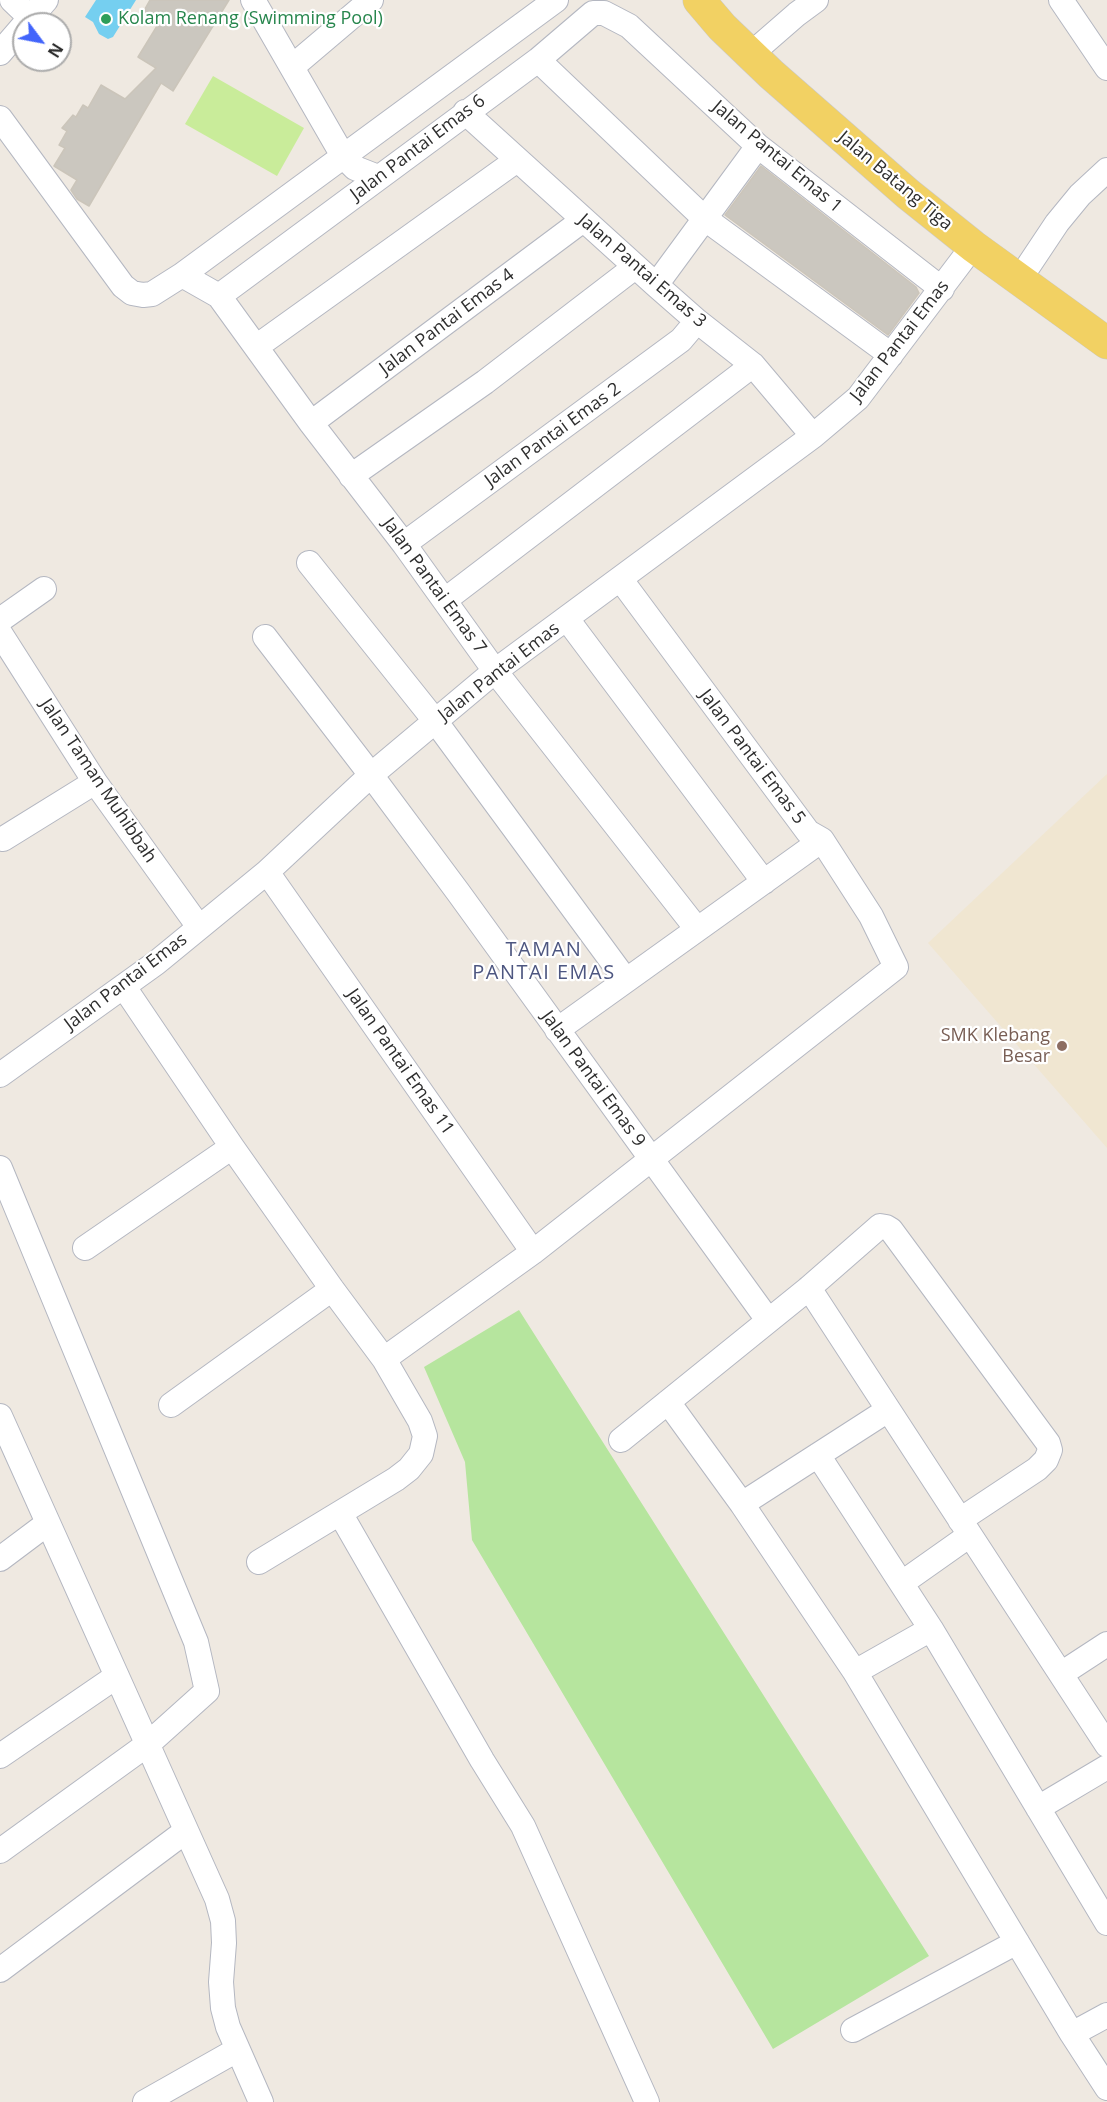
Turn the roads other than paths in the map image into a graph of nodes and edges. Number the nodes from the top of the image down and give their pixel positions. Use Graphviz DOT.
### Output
graph roads {
  1 [pos="12,0"];
  2 [pos="253,0"];
  3 [pos="371,0"];
  4 [pos="556,0"];
  5 [pos="699,0"];
  6 [pos="816,0"];
  7 [pos="1073,4"];
  8 [pos="613,10"];
  9 [pos="26,12"];
  10 [pos="12,40"];
  11 [pos="0,53"];
  12 [pos="751,54"];
  13 [pos="538,60"];
  14 [pos="292,67"];
  15 [pos="1107,68"];
  16 [pos="465,112"];
  17 [pos="0,118"];
  18 [pos="758,146"];
  19 [pos="344,156"];
  20 [pos="518,160"];
  21 [pos="1107,170"];
  22 [pos="378,177"];
  23 [pos="704,218"];
  24 [pos="583,220"];
  25 [pos="973,246"];
  26 [pos="635,267"];
  27 [pos="182,275"];
  28 [pos="1019,280"];
  29 [pos="656,285"];
  30 [pos="942,289"];
  31 [pos="219,296"];
  32 [pos="697,321"];
  33 [pos="1107,343"];
  34 [pos="256,347"];
  35 [pos="891,355"];
  36 [pos="753,366"];
  37 [pos="311,423"];
  38 [pos="813,436"];
  39 [pos="351,476"];
  40 [pos="404,543"];
  41 [pos="309,563"];
  42 [pos="621,580"];
  43 [pos="44,589"];
  44 [pos="445,600"];
  45 [pos="567,619"];
  46 [pos="0,620"];
  47 [pos="0,634"];
  48 [pos="265,637"];
  49 [pos="495,671"];
  50 [pos="436,722"];
  51 [pos="371,775"];
  52 [pos="95,782"];
  53 [pos="3,839"];
  54 [pos="822,840"];
  55 [pos="267,872"];
  56 [pos="764,882"];
  57 [pos="199,927"];
  58 [pos="697,929"];
  59 [pos="625,979"];
  60 [pos="124,987"];
  61 [pos="558,1030"];
  62 [pos="0,1074"];
  63 [pos="232,1148"];
  64 [pos="651,1158"];
  65 [pos="0,1168"];
  66 [pos="85,1248"];
  67 [pos="533,1252"];
  68 [pos="808,1288"];
  69 [pos="332,1289"];
  70 [pos="768,1320"];
  71 [pos="384,1359"];
  72 [pos="668,1402"];
  73 [pos="171,1405"];
  74 [pos="888,1410"];
  75 [pos="0,1416"];
  76 [pos="621,1440"];
  77 [pos="818,1455"];
  78 [pos="8,1461"];
  79 [pos="742,1504"];
  80 [pos="340,1513"];
  81 [pos="48,1523"];
  82 [pos="965,1528"];
  83 [pos="0,1559"];
  84 [pos="259,1562"];
  85 [pos="902,1583"];
  86 [pos="931,1629"];
  87 [pos="1107,1644"];
  88 [pos="855,1672"];
  89 [pos="1061,1674"];
  90 [pos="117,1676"];
  91 [pos="148,1744"];
  92 [pos="1107,1744"];
  93 [pos="0,1756"];
  94 [pos="1107,1767"];
  95 [pos="1038,1808"];
  96 [pos="186,1831"];
  97 [pos="0,1851"];
  98 [pos="1107,1923"];
  99 [pos="1017,1942"];
  100 [pos="0,1970"];
  101 [pos="1107,2015"];
  102 [pos="853,2030"];
  103 [pos="1072,2034"];
  104 [pos="237,2050"];
  105 [pos="1107,2088"];
  106 [pos="145,2102"];
  107 [pos="261,2102"];
  108 [pos="647,2102"];
  1 -- 9 [label="street"];
  2 -- 14 [label="street"];
  3 -- 14 [label="street"];
  4 -- 19 [label="street"];
  5 -- 12 [label="main road, Jalan Batang Tiga"];
  6 -- 12 [label="street"];
  7 -- 15 [label="street"];
  8 -- 13 [label="street, Jalan Pantai Emas 6"];
  8 -- 18 [label="street, Jalan Pantai Emas 1"];
  10 -- 11 [label="street"];
  12 -- 25 [label="main road, Jalan Batang Tiga"];
  13 -- 16 [label="street, Jalan Pantai Emas 6"];
  13 -- 23 [label="street"];
  14 -- 19 [label="street"];
  16 -- 20 [label="street, Jalan Pantai Emas 3"];
  16 -- 22 [label="street, Jalan Pantai Emas 6"];
  17 -- 27 [label="street"];
  18 -- 23 [label="street"];
  18 -- 30 [label="street, Jalan Pantai Emas 1"];
  19 -- 22 [label="street"];
  19 -- 27 [label="street"];
  20 -- 24 [label="street, Jalan Pantai Emas 3"];
  20 -- 34 [label="street"];
  21 -- 28 [label="street"];
  22 -- 31 [label="street, Jalan Pantai Emas 6"];
  23 -- 29 [label="street"];
  23 -- 35 [label="street"];
  24 -- 26 [label="street, Jalan Pantai Emas 3"];
  24 -- 37 [label="street, Jalan Pantai Emas 4"];
  25 -- 28 [label="main road, Jalan Batang Tiga"];
  25 -- 30 [label="street, Jalan Pantai Emas"];
  26 -- 29 [label="street, Jalan Pantai Emas 3"];
  26 -- 39 [label="street"];
  27 -- 31 [label="street"];
  28 -- 33 [label="main road, Jalan Batang Tiga"];
  29 -- 32 [label="street, Jalan Pantai Emas 3"];
  30 -- 35 [label="street, Jalan Pantai Emas"];
  31 -- 34 [label="street, Jalan Pantai Emas 7"];
  32 -- 36 [label="street, Jalan Pantai Emas 3"];
  32 -- 40 [label="street, Jalan Pantai Emas 2"];
  34 -- 37 [label="street, Jalan Pantai Emas 7"];
  35 -- 38 [label="street, Jalan Pantai Emas"];
  36 -- 38 [label="street, Jalan Pantai Emas 3"];
  36 -- 44 [label="street"];
  37 -- 39 [label="street, Jalan Pantai Emas 7"];
  38 -- 42 [label="street, Jalan Pantai Emas"];
  39 -- 40 [label="street, Jalan Pantai Emas 7"];
  40 -- 44 [label="street, Jalan Pantai Emas 7"];
  41 -- 50 [label="street"];
  42 -- 45 [label="street, Jalan Pantai Emas"];
  42 -- 54 [label="street, Jalan Pantai Emas 5"];
  43 -- 46 [label="street"];
  44 -- 49 [label="street, Jalan Pantai Emas 7"];
  45 -- 49 [label="street, Jalan Pantai Emas"];
  45 -- 56 [label="street"];
  47 -- 52 [label="street, Jalan Taman Muhibbah"];
  48 -- 51 [label="street, Jalan Pantai Emas 9"];
  49 -- 50 [label="street, Jalan Pantai Emas"];
  49 -- 58 [label="street, Jalan Pantai Emas 7"];
  50 -- 51 [label="street, Jalan Pantai Emas"];
  50 -- 59 [label="street"];
  51 -- 55 [label="street, Jalan Pantai Emas"];
  51 -- 61 [label="street, Jalan Pantai Emas 9"];
  52 -- 53 [label="street"];
  52 -- 57 [label="street, Jalan Taman Muhibbah"];
  54 -- 56 [label="street"];
  54 -- 64 [label="street, Jalan Pantai Emas 5"];
  55 -- 57 [label="street, Jalan Pantai Emas"];
  55 -- 67 [label="street, Jalan Pantai Emas 11"];
  56 -- 58 [label="street"];
  57 -- 60 [label="street, Jalan Pantai Emas"];
  58 -- 59 [label="street"];
  59 -- 61 [label="street"];
  60 -- 62 [label="street, Jalan Pantai Emas"];
  60 -- 63 [label="street"];
  61 -- 64 [label="street, Jalan Pantai Emas 9"];
  63 -- 66 [label="street"];
  63 -- 69 [label="street"];
  64 -- 67 [label="street"];
  64 -- 70 [label="street, Jalan Pantai Emas 9"];
  65 -- 91 [label="street"];
  67 -- 71 [label="street"];
  68 -- 70 [label="street"];
  68 -- 74 [label="street"];
  68 -- 82 [label="street"];
  69 -- 71 [label="street"];
  69 -- 73 [label="street"];
  70 -- 72 [label="street"];
  71 -- 80 [label="street"];
  72 -- 76 [label="street"];
  72 -- 79 [label="street"];
  74 -- 77 [label="street"];
  74 -- 82 [label="street"];
  75 -- 78 [label="street"];
  77 -- 79 [label="street"];
  77 -- 85 [label="street"];
  78 -- 81 [label="street"];
  79 -- 88 [label="street"];
  80 -- 84 [label="street"];
  80 -- 108 [label="street"];
  81 -- 83 [label="street"];
  81 -- 90 [label="street"];
  82 -- 85 [label="street"];
  82 -- 89 [label="street"];
  85 -- 86 [label="street"];
  86 -- 88 [label="street"];
  86 -- 95 [label="street"];
  87 -- 89 [label="street"];
  88 -- 99 [label="street"];
  89 -- 92 [label="street"];
  90 -- 91 [label="street"];
  90 -- 93 [label="street"];
  91 -- 96 [label="street"];
  91 -- 97 [label="street"];
  94 -- 95 [label="street"];
  95 -- 98 [label="street"];
  96 -- 100 [label="street"];
  96 -- 104 [label="street"];
  99 -- 102 [label="street"];
  99 -- 103 [label="street"];
  101 -- 103 [label="street"];
  103 -- 105 [label="street"];
  104 -- 106 [label="street"];
  104 -- 107 [label="street"];
}
